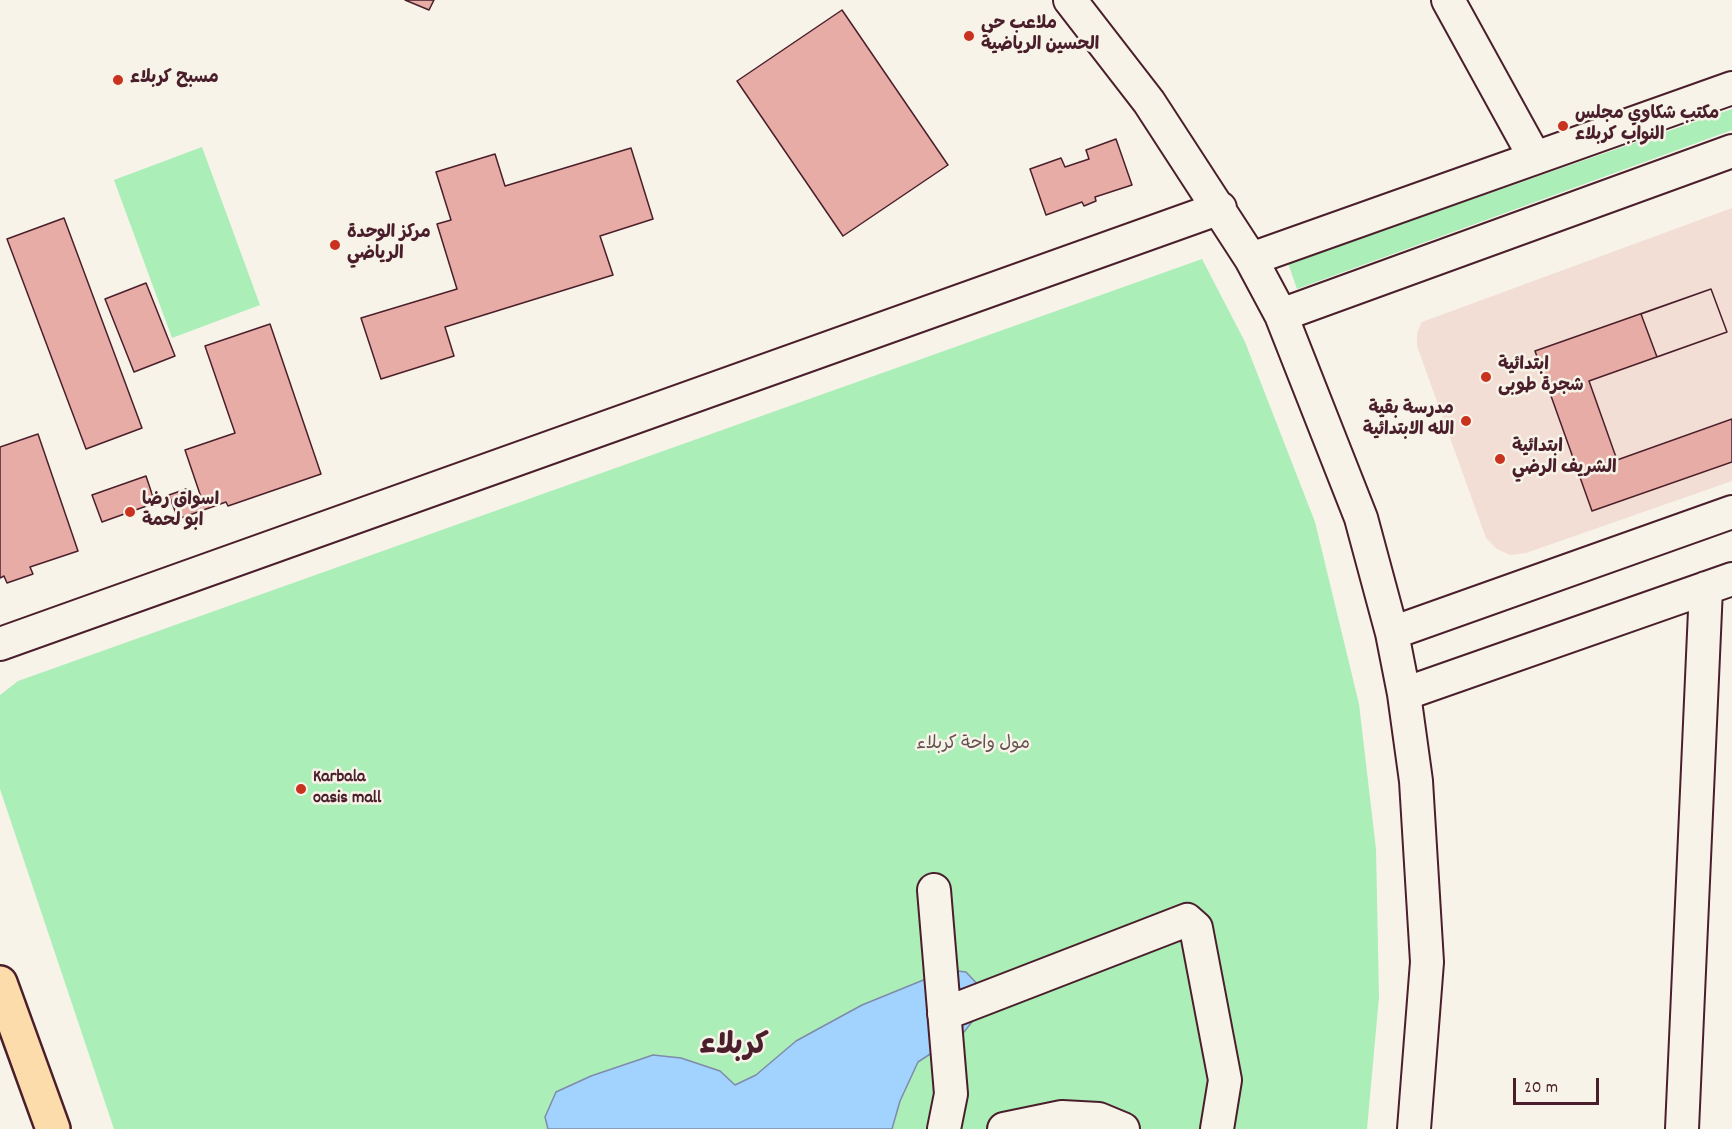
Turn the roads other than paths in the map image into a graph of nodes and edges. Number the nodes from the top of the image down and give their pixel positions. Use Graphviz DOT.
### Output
graph roads {
  1 [pos="1070,0"];
  2 [pos="1448,0"];
  3 [pos="1732,88"];
  4 [pos="1732,151"];
  5 [pos="1535,158"];
  6 [pos="1220,208"];
  7 [pos="1251,259"];
  8 [pos="1281,315"];
  9 [pos="1732,512"];
  10 [pos="1719,584"];
  11 [pos="1392,633"];
  12 [pos="0,644"];
  13 [pos="1404,694"];
  14 [pos="934,890"];
  15 [pos="0,983"];
  16 [pos="944,1014"];
  17 [pos="53,1129"];
  18 [pos="944,1129"];
  19 [pos="1004,1129"];
  20 [pos="1123,1129"];
  21 [pos="1217,1129"];
  22 [pos="1414,1129"];
  23 [pos="1682,1129"];
  1 -- 6 [label="street"];
  2 -- 5 [label="street"];
  3 -- 5 [label="street"];
  4 -- 8 [label="street"];
  5 -- 7 [label="street"];
  6 -- 7 [label="street"];
  6 -- 12 [label="street"];
  7 -- 8 [label="street"];
  8 -- 11 [label="street"];
  9 -- 11 [label="street"];
  10 -- 13 [label="street"];
  10 -- 23 [label="street"];
  11 -- 13 [label="street"];
  13 -- 22 [label="street"];
  14 -- 16 [label="street"];
  15 -- 17 [label="main road"];
  16 -- 18 [label="street"];
  16 -- 21 [label="street"];
  19 -- 20 [label="street"];
}
